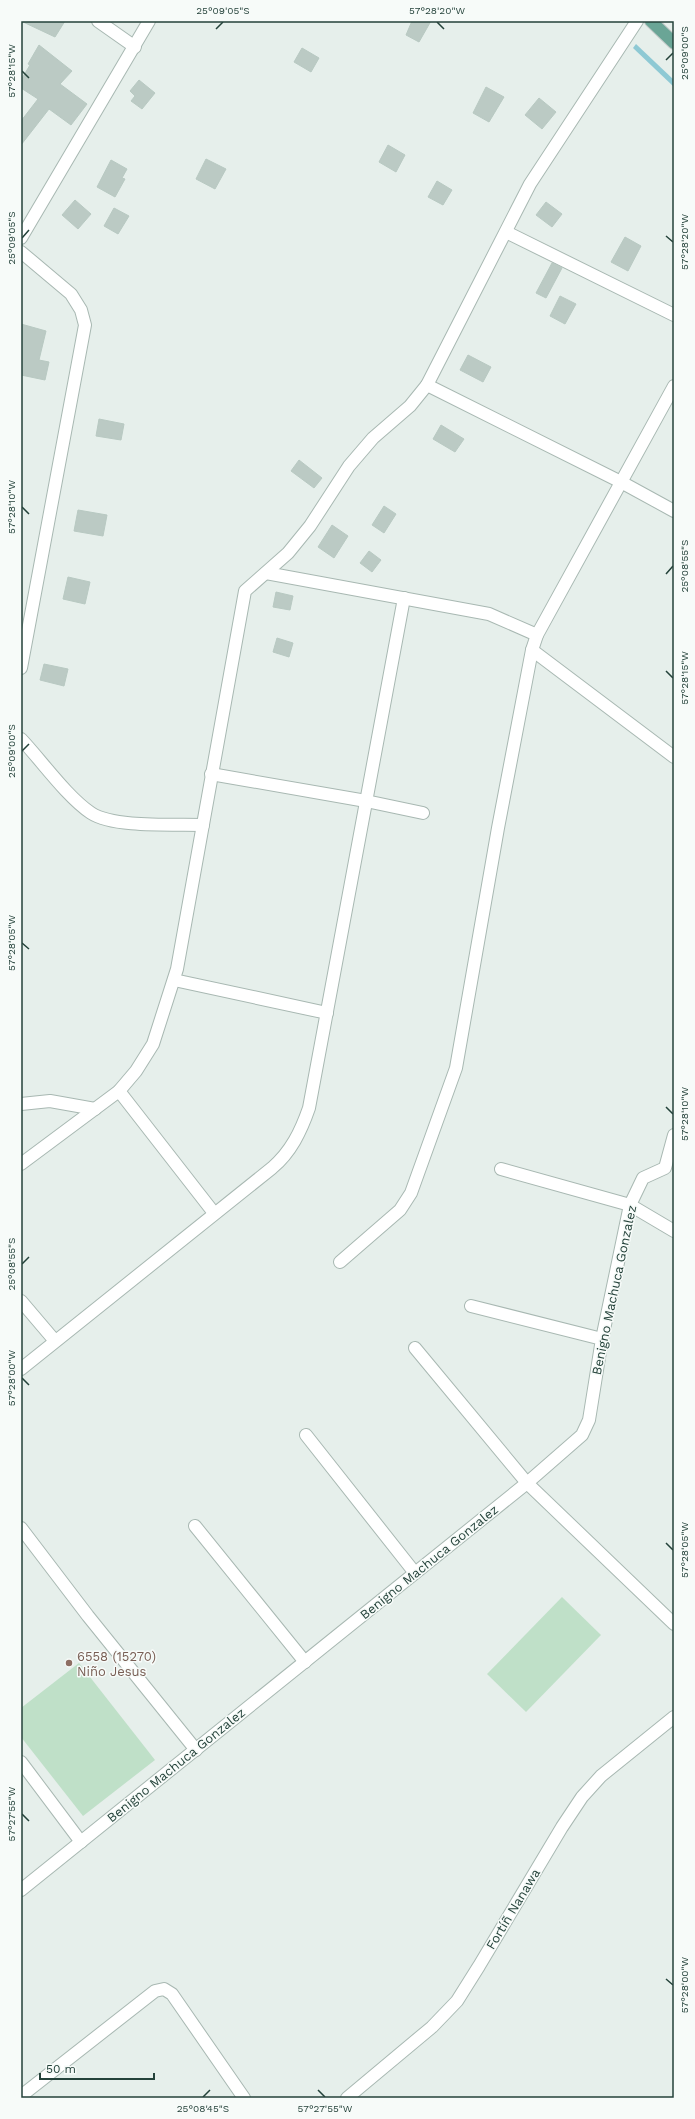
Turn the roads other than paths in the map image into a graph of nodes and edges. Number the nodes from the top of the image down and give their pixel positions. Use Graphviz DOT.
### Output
graph roads {
  1 [pos="98,21"];
  2 [pos="149,21"];
  3 [pos="637,21"];
  4 [pos="651,21"];
  5 [pos="674,43"];
  6 [pos="135,47"];
  7 [pos="506,232"];
  8 [pos="21,238"];
  9 [pos="21,252"];
  10 [pos="674,315"];
  11 [pos="427,385"];
  12 [pos="674,386"];
  13 [pos="621,482"];
  14 [pos="674,511"];
  15 [pos="266,573"];
  16 [pos="404,598"];
  17 [pos="537,635"];
  18 [pos="532,650"];
  19 [pos="21,668"];
  20 [pos="21,739"];
  21 [pos="674,757"];
  22 [pos="211,774"];
  23 [pos="366,801"];
  24 [pos="423,813"];
  25 [pos="203,825"];
  26 [pos="174,980"];
  27 [pos="327,1013"];
  28 [pos="119,1091"];
  29 [pos="21,1104"];
  30 [pos="95,1109"];
  31 [pos="674,1135"];
  32 [pos="21,1164"];
  33 [pos="501,1169"];
  34 [pos="630,1205"];
  35 [pos="214,1213"];
  36 [pos="674,1231"];
  37 [pos="340,1262"];
  38 [pos="21,1301"];
  39 [pos="471,1306"];
  40 [pos="602,1339"];
  41 [pos="55,1341"];
  42 [pos="415,1348"];
  43 [pos="21,1369"];
  44 [pos="306,1435"];
  45 [pos="527,1483"];
  46 [pos="195,1526"];
  47 [pos="21,1528"];
  48 [pos="415,1573"];
  49 [pos="674,1624"];
  50 [pos="304,1662"];
  51 [pos="674,1717"];
  52 [pos="196,1750"];
  53 [pos="21,1762"];
  54 [pos="81,1842"];
  55 [pos="21,1890"];
  56 [pos="21,2096"];
  57 [pos="244,2098"];
  58 [pos="347,2098"];
  1 -- 6 [label="street"];
  2 -- 6 [label="street"];
  3 -- 7 [label="street"];
  4 -- 5 [label="main road"];
  6 -- 8 [label="street"];
  7 -- 10 [label="street"];
  7 -- 11 [label="street"];
  9 -- 19 [label="street"];
  11 -- 13 [label="street"];
  11 -- 15 [label="street"];
  12 -- 13 [label="street"];
  13 -- 14 [label="street"];
  13 -- 17 [label="street"];
  15 -- 16 [label="street"];
  15 -- 22 [label="street"];
  16 -- 17 [label="street"];
  16 -- 23 [label="street"];
  17 -- 18 [label="street"];
  18 -- 21 [label="street"];
  18 -- 37 [label="street"];
  20 -- 25 [label="street"];
  22 -- 23 [label="street"];
  22 -- 25 [label="street"];
  23 -- 24 [label="street"];
  23 -- 27 [label="street"];
  25 -- 26 [label="street"];
  26 -- 27 [label="street"];
  26 -- 28 [label="street"];
  27 -- 35 [label="street"];
  28 -- 30 [label="street"];
  28 -- 35 [label="street"];
  29 -- 30 [label="street"];
  30 -- 32 [label="street"];
  31 -- 34 [label="street, Benigno Machuca Gonzalez"];
  33 -- 34 [label="street"];
  34 -- 36 [label="street"];
  34 -- 40 [label="street, Benigno Machuca Gonzalez"];
  35 -- 41 [label="street"];
  38 -- 41 [label="street"];
  39 -- 40 [label="street"];
  40 -- 45 [label="street, Benigno Machuca Gonzalez"];
  41 -- 43 [label="street"];
  42 -- 45 [label="street"];
  44 -- 48 [label="street"];
  45 -- 48 [label="street, Benigno Machuca Gonzalez"];
  45 -- 49 [label="street"];
  46 -- 50 [label="street"];
  47 -- 52 [label="street"];
  48 -- 50 [label="street, Benigno Machuca Gonzalez"];
  50 -- 52 [label="street, Benigno Machuca Gonzalez"];
  51 -- 58 [label="street, Fortíñ Nanawa"];
  52 -- 54 [label="street, Benigno Machuca Gonzalez"];
  53 -- 54 [label="street"];
  54 -- 55 [label="street, Benigno Machuca Gonzalez"];
  56 -- 57 [label="street"];
}
